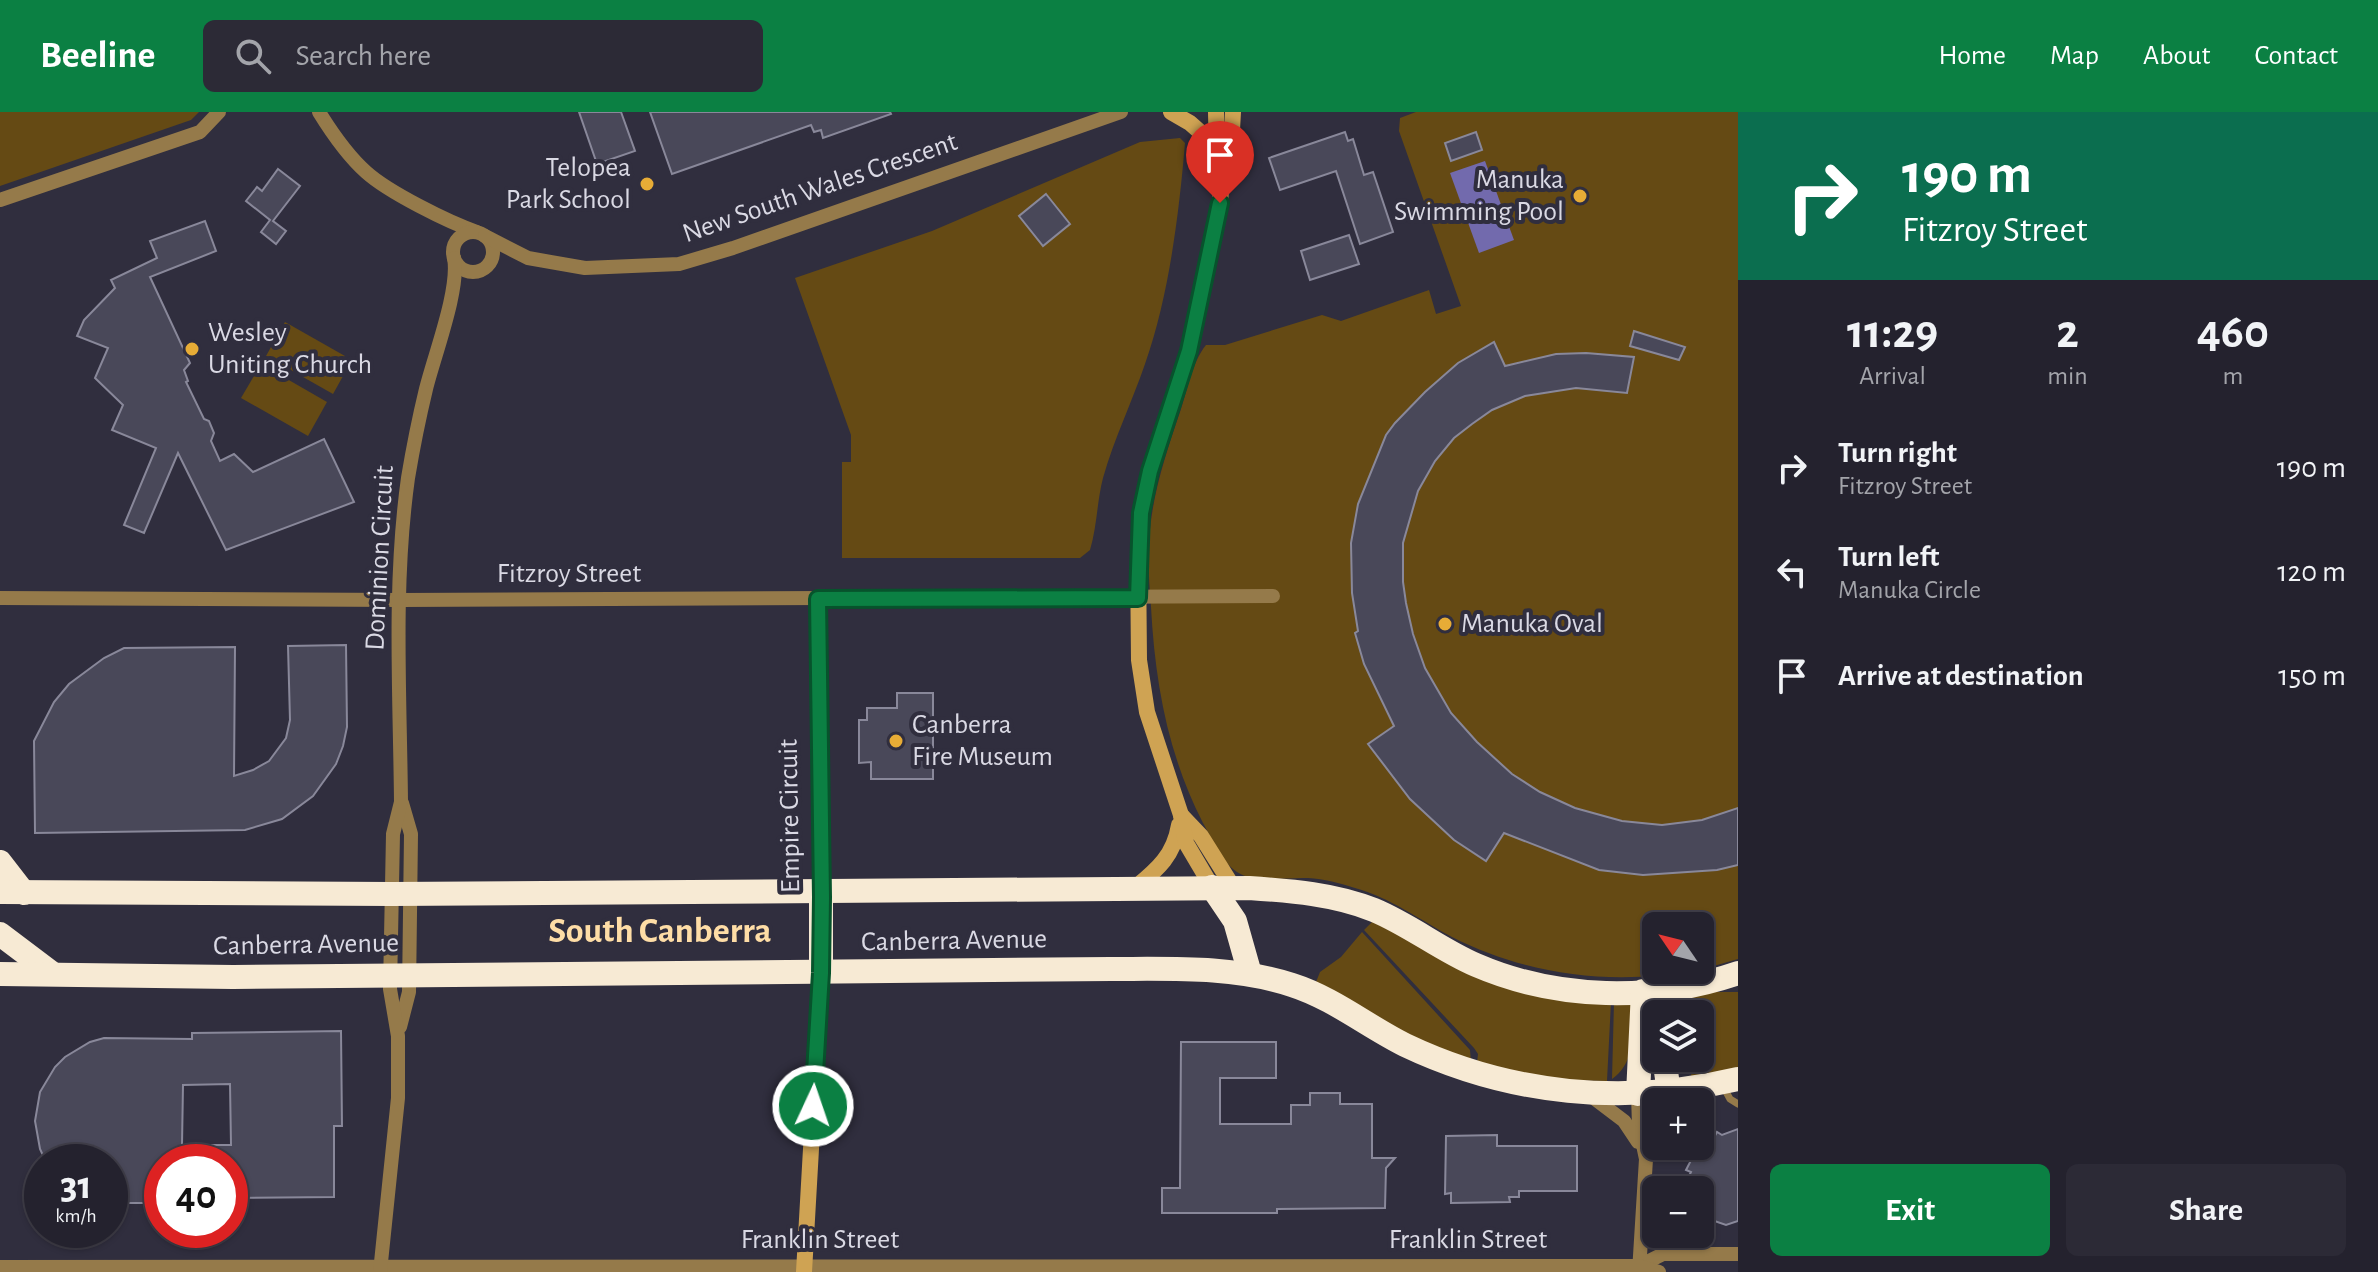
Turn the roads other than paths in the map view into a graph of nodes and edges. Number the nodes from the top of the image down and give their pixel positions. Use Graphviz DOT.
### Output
graph roads {
  1 [pos="219,112"];
  2 [pos="319,112"];
  3 [pos="1121,112"];
  4 [pos="1171,112"];
  5 [pos="1216,112"];
  6 [pos="1235,116"];
  7 [pos="1217,147"];
  8 [pos="1222,178"];
  9 [pos="0,200"];
  10 [pos="481,234"];
  11 [pos="454,258"];
  12 [pos="528,258"];
  13 [pos="483,269"];
  14 [pos="444,321"];
  15 [pos="1273,596"];
  16 [pos="0,598"];
  17 [pos="1138,598"];
  18 [pos="818,599"];
  19 [pos="400,600"];
  20 [pos="1181,815"];
  21 [pos="0,862"];
  22 [pos="1136,887"];
  23 [pos="1223,887"];
  24 [pos="821,891"];
  25 [pos="12,892"];
  26 [pos="401,894"];
  27 [pos="0,934"];
  28 [pos="821,973"];
  29 [pos="1738,973"];
  30 [pos="0,974"];
  31 [pos="53,974"];
  32 [pos="400,974"];
  33 [pos="1250,974"];
  34 [pos="1644,991"];
  35 [pos="1649,1000"];
  36 [pos="1730,1081"];
  37 [pos="1702,1088"];
  38 [pos="1588,1094"];
  39 [pos="1638,1094"];
  40 [pos="1642,1094"];
  41 [pos="1738,1104"];
  42 [pos="1642,1140"];
  43 [pos="1642,1151"];
  44 [pos="1646,1160"];
  45 [pos="1738,1254"];
  46 [pos="0,1267"];
  47 [pos="381,1269"];
  48 [pos="804,1269"];
  49 [pos="1316,1269"];
  50 [pos="1639,1269"];
  51 [pos="1659,1272"];
  1 -- 9 [label="street"];
  2 -- 10 [label="street, New South Wales Crescent"];
  3 -- 12 [label="street, New South Wales Crescent"];
  4 -- 7 [label="street"];
  5 -- 7 [label="street"];
  6 -- 8 [label="street"];
  7 -- 8 [label="street"];
  8 -- 17 [label="street"];
  10 -- 11 [label="street"];
  10 -- 12 [label="street, New South Wales Crescent"];
  10 -- 13 [label="street"];
  11 -- 13 [label="street"];
  11 -- 14 [label="street, Dominion Circuit"];
  12 -- 13 [label="street, New South Wales Crescent"];
  13 -- 14 [label="street, Dominion Circuit"];
  14 -- 19 [label="street, Dominion Circuit"];
  15 -- 17 [label="street, Fitzroy Street"];
  16 -- 19 [label="street, Fitzroy Street"];
  17 -- 18 [label="street, Fitzroy Street"];
  17 -- 20 [label="street"];
  18 -- 19 [label="street, Fitzroy Street"];
  18 -- 24 [label="street, Empire Circuit"];
  19 -- 26 [label="street, Dominion Circuit"];
  20 -- 22 [label="street"];
  20 -- 23 [label="street"];
  21 -- 25 [label="highway"];
  22 -- 23 [label="highway, Canberra Avenue"];
  22 -- 24 [label="highway, Canberra Avenue"];
  23 -- 33 [label="highway"];
  23 -- 34 [label="highway, Canberra Avenue"];
  24 -- 26 [label="highway, Canberra Avenue"];
  24 -- 28 [label="highway, Empire Circuit"];
  25 -- 26 [label="highway, Canberra Avenue"];
  26 -- 32 [label="street, Dominion Circuit"];
  27 -- 31 [label="highway"];
  28 -- 32 [label="highway, Canberra Avenue"];
  28 -- 33 [label="highway, Canberra Avenue"];
  28 -- 48 [label="street, Empire Circuit"];
  29 -- 34 [label="highway, Canberra Avenue"];
  30 -- 31 [label="highway, Canberra Avenue"];
  31 -- 32 [label="highway, Canberra Avenue"];
  32 -- 47 [label="street, Dominion Circuit"];
  33 -- 38 [label="highway, Canberra Avenue"];
  34 -- 35 [label="highway"];
  34 -- 39 [label="highway"];
  36 -- 37 [label="highway, Canberra Avenue"];
  36 -- 41 [label="lane"];
  38 -- 39 [label="highway, Canberra Avenue"];
  38 -- 43 [label="street"];
  39 -- 40 [label="highway, Canberra Avenue"];
  39 -- 42 [label="street"];
  44 -- 50 [label="street"];
  45 -- 50 [label="street, Franklin Street"];
  46 -- 47 [label="street, Franklin Street"];
  47 -- 48 [label="street, Franklin Street"];
  48 -- 49 [label="street, Franklin Street"];
  49 -- 50 [label="street, Franklin Street"];
  50 -- 51 [label="street, Franklin Street"];
}
